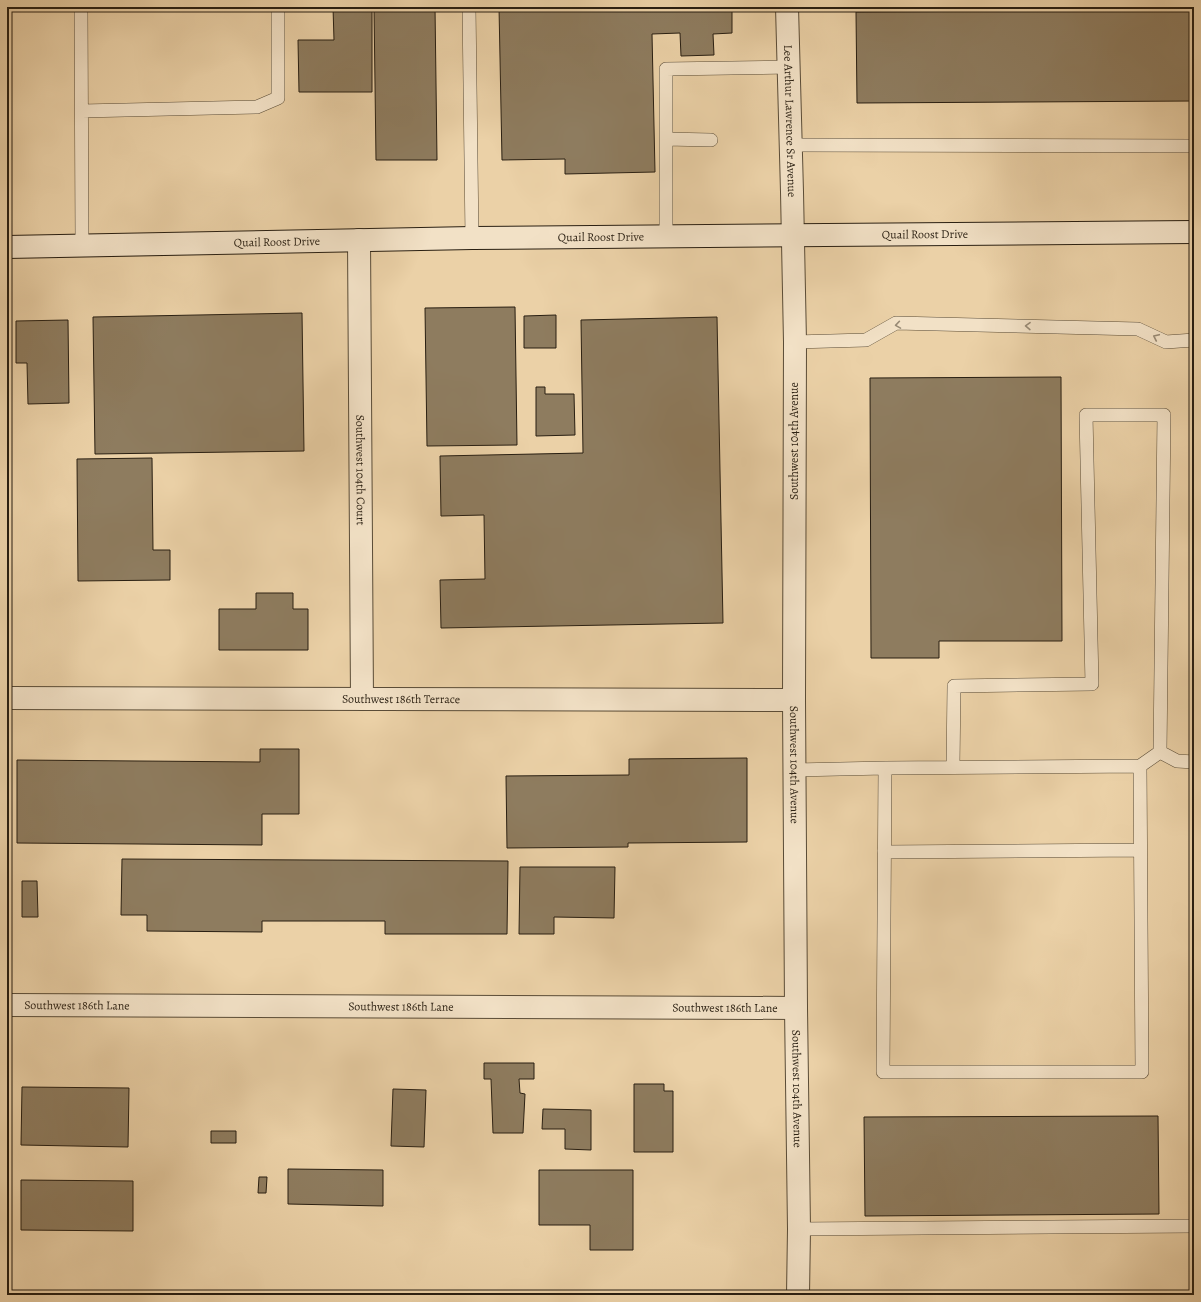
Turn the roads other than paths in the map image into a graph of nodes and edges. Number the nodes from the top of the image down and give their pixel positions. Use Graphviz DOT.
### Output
graph roads {
  1 [pos="81,7"];
  2 [pos="278,7"];
  3 [pos="469,7"];
  4 [pos="787,7"];
  5 [pos="789,67"];
  6 [pos="82,111"];
  7 [pos="666,139"];
  8 [pos="711,140"];
  9 [pos="791,145"];
  10 [pos="1194,146"];
  11 [pos="1194,232"];
  12 [pos="792,235"];
  13 [pos="666,236"];
  14 [pos="472,238"];
  15 [pos="359,240"];
  16 [pos="82,245"];
  17 [pos="7,246"];
  18 [pos="1194,340"];
  19 [pos="795,342"];
  20 [pos="7,698"];
  21 [pos="362,699"];
  22 [pos="794,700"];
  23 [pos="1160,752"];
  24 [pos="1194,762"];
  25 [pos="1140,766"];
  26 [pos="953,767"];
  27 [pos="885,768"];
  28 [pos="795,770"];
  29 [pos="1140,850"];
  30 [pos="884,852"];
  31 [pos="7,1005"];
  32 [pos="796,1008"];
  33 [pos="1194,1226"];
  34 [pos="799,1229"];
  35 [pos="798,1295"];
  1 -- 6 [label="lane"];
  2 -- 6 [label="lane"];
  3 -- 14 [label="lane"];
  4 -- 5 [label="street, Lee Arthur Lawrence Sr Avenue"];
  5 -- 7 [label="lane"];
  5 -- 9 [label="street, Lee Arthur Lawrence Sr Avenue"];
  6 -- 16 [label="lane"];
  7 -- 8 [label="lane"];
  7 -- 13 [label="lane"];
  9 -- 10 [label="lane"];
  9 -- 12 [label="street, Lee Arthur Lawrence Sr Avenue"];
  11 -- 12 [label="street, Quail Roost Drive"];
  12 -- 13 [label="street, Quail Roost Drive"];
  12 -- 19 [label="street, Southwest 104th Avenue"];
  13 -- 14 [label="street, Quail Roost Drive"];
  14 -- 15 [label="street, Quail Roost Drive"];
  15 -- 16 [label="street, Quail Roost Drive"];
  15 -- 21 [label="street, Southwest 104th Court"];
  16 -- 17 [label="street, Quail Roost Drive"];
  18 -- 19 [label="lane, one-way"];
  19 -- 22 [label="street, Southwest 104th Avenue"];
  20 -- 21 [label="street, Southwest 186th Terrace"];
  21 -- 22 [label="street, Southwest 186th Terrace"];
  22 -- 28 [label="street, Southwest 104th Avenue"];
  23 -- 24 [label="lane"];
  23 -- 25 [label="lane"];
  23 -- 26 [label="lane"];
  25 -- 26 [label="lane"];
  25 -- 29 [label="lane"];
  26 -- 27 [label="lane"];
  27 -- 28 [label="lane"];
  27 -- 30 [label="lane"];
  28 -- 32 [label="street, Southwest 104th Avenue"];
  29 -- 30 [label="lane"];
  29 -- 30 [label="lane"];
  31 -- 32 [label="street, Southwest 186th Lane"];
  32 -- 34 [label="street, Southwest 104th Avenue"];
  33 -- 34 [label="lane"];
  34 -- 35 [label="street, Southwest 104th Avenue"];
}
